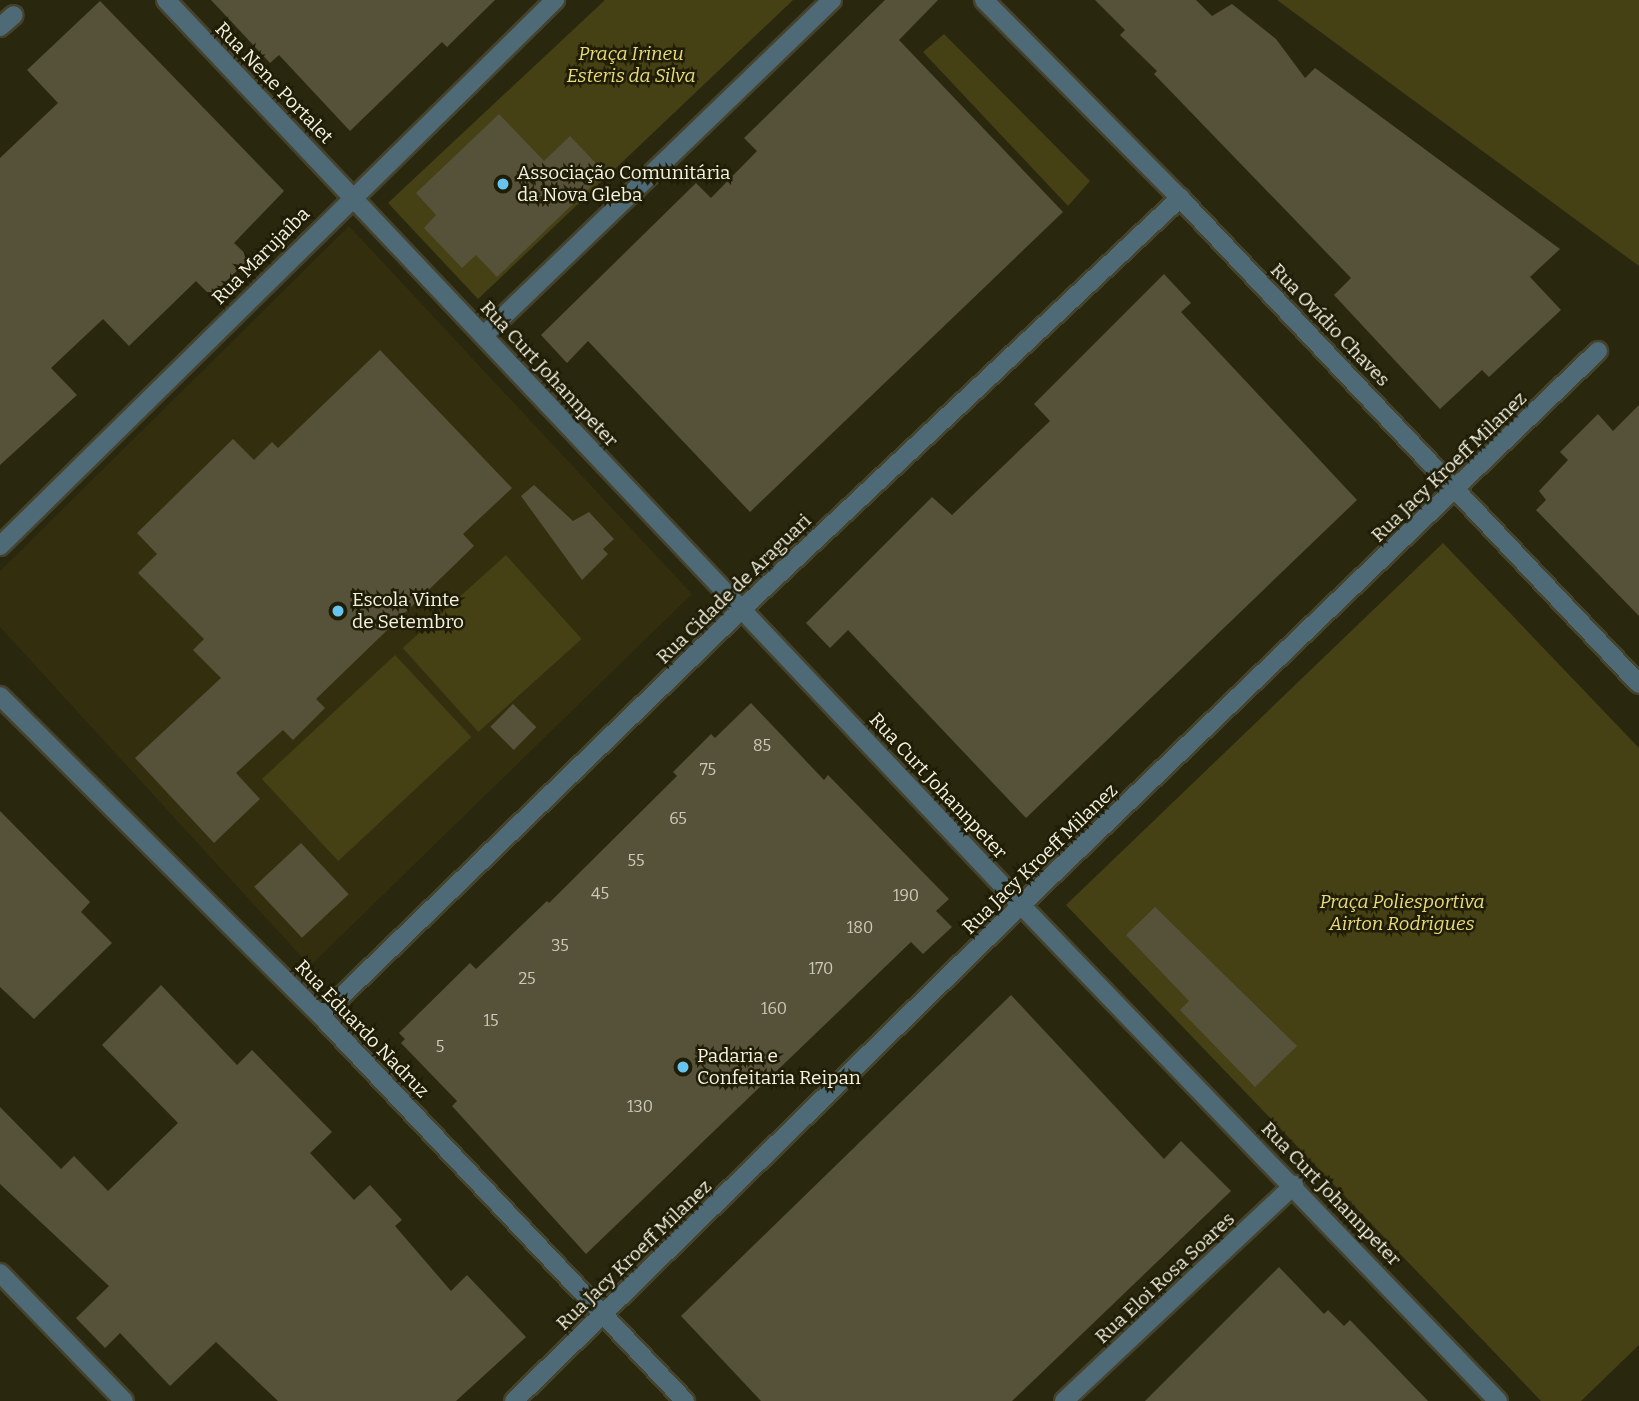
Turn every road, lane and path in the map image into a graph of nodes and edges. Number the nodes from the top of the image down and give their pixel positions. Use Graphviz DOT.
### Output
graph roads {
  1 [pos="166,0"];
  2 [pos="555,0"];
  3 [pos="832,0"];
  4 [pos="984,0"];
  5 [pos="14,15"];
  6 [pos="0,27"];
  7 [pos="352,195"];
  8 [pos="1180,198"];
  9 [pos="484,335"];
  10 [pos="1598,351"];
  11 [pos="1458,489"];
  12 [pos="0,546"];
  13 [pos="742,609"];
  14 [pos="1639,684"];
  15 [pos="0,695"];
  16 [pos="1021,905"];
  17 [pos="321,1016"];
  18 [pos="1294,1185"];
  19 [pos="0,1273"];
  20 [pos="604,1315"];
  21 [pos="124,1401"];
  22 [pos="514,1401"];
  23 [pos="685,1401"];
  24 [pos="1064,1401"];
  25 [pos="1498,1401"];
  1 -- 7 [label="street, Rua Nene Portalet"];
  2 -- 7 [label="street, Rua Marujaíba"];
  3 -- 9 [label="street"];
  4 -- 8 [label="street, Rua Ovídio Chaves"];
  5 -- 6 [label="street"];
  7 -- 9 [label="street, Rua Curt Johannpeter"];
  7 -- 12 [label="street, Rua Marujaíba"];
  8 -- 11 [label="street, Rua Ovídio Chaves"];
  8 -- 13 [label="street, Rua Cidade de Araguari"];
  9 -- 13 [label="street, Rua Curt Johannpeter"];
  10 -- 11 [label="street, Rua Jacy Kroeff Milanez"];
  11 -- 14 [label="street, Rua Ovídio Chaves"];
  11 -- 16 [label="street, Rua Jacy Kroeff Milanez"];
  13 -- 16 [label="street, Rua Curt Johannpeter"];
  13 -- 17 [label="street, Rua Cidade de Araguari"];
  15 -- 17 [label="street, Rua Eduardo Nadruz"];
  16 -- 18 [label="street, Rua Curt Johannpeter"];
  16 -- 20 [label="street, Rua Jacy Kroeff Milanez"];
  17 -- 20 [label="street, Rua Eduardo Nadruz"];
  18 -- 24 [label="street, Rua Eloi Rosa Soares"];
  18 -- 25 [label="street, Rua Curt Johannpeter"];
  19 -- 21 [label="street"];
  20 -- 22 [label="street, Rua Jacy Kroeff Milanez"];
  20 -- 23 [label="street, Rua Eduardo Nadruz"];
}
